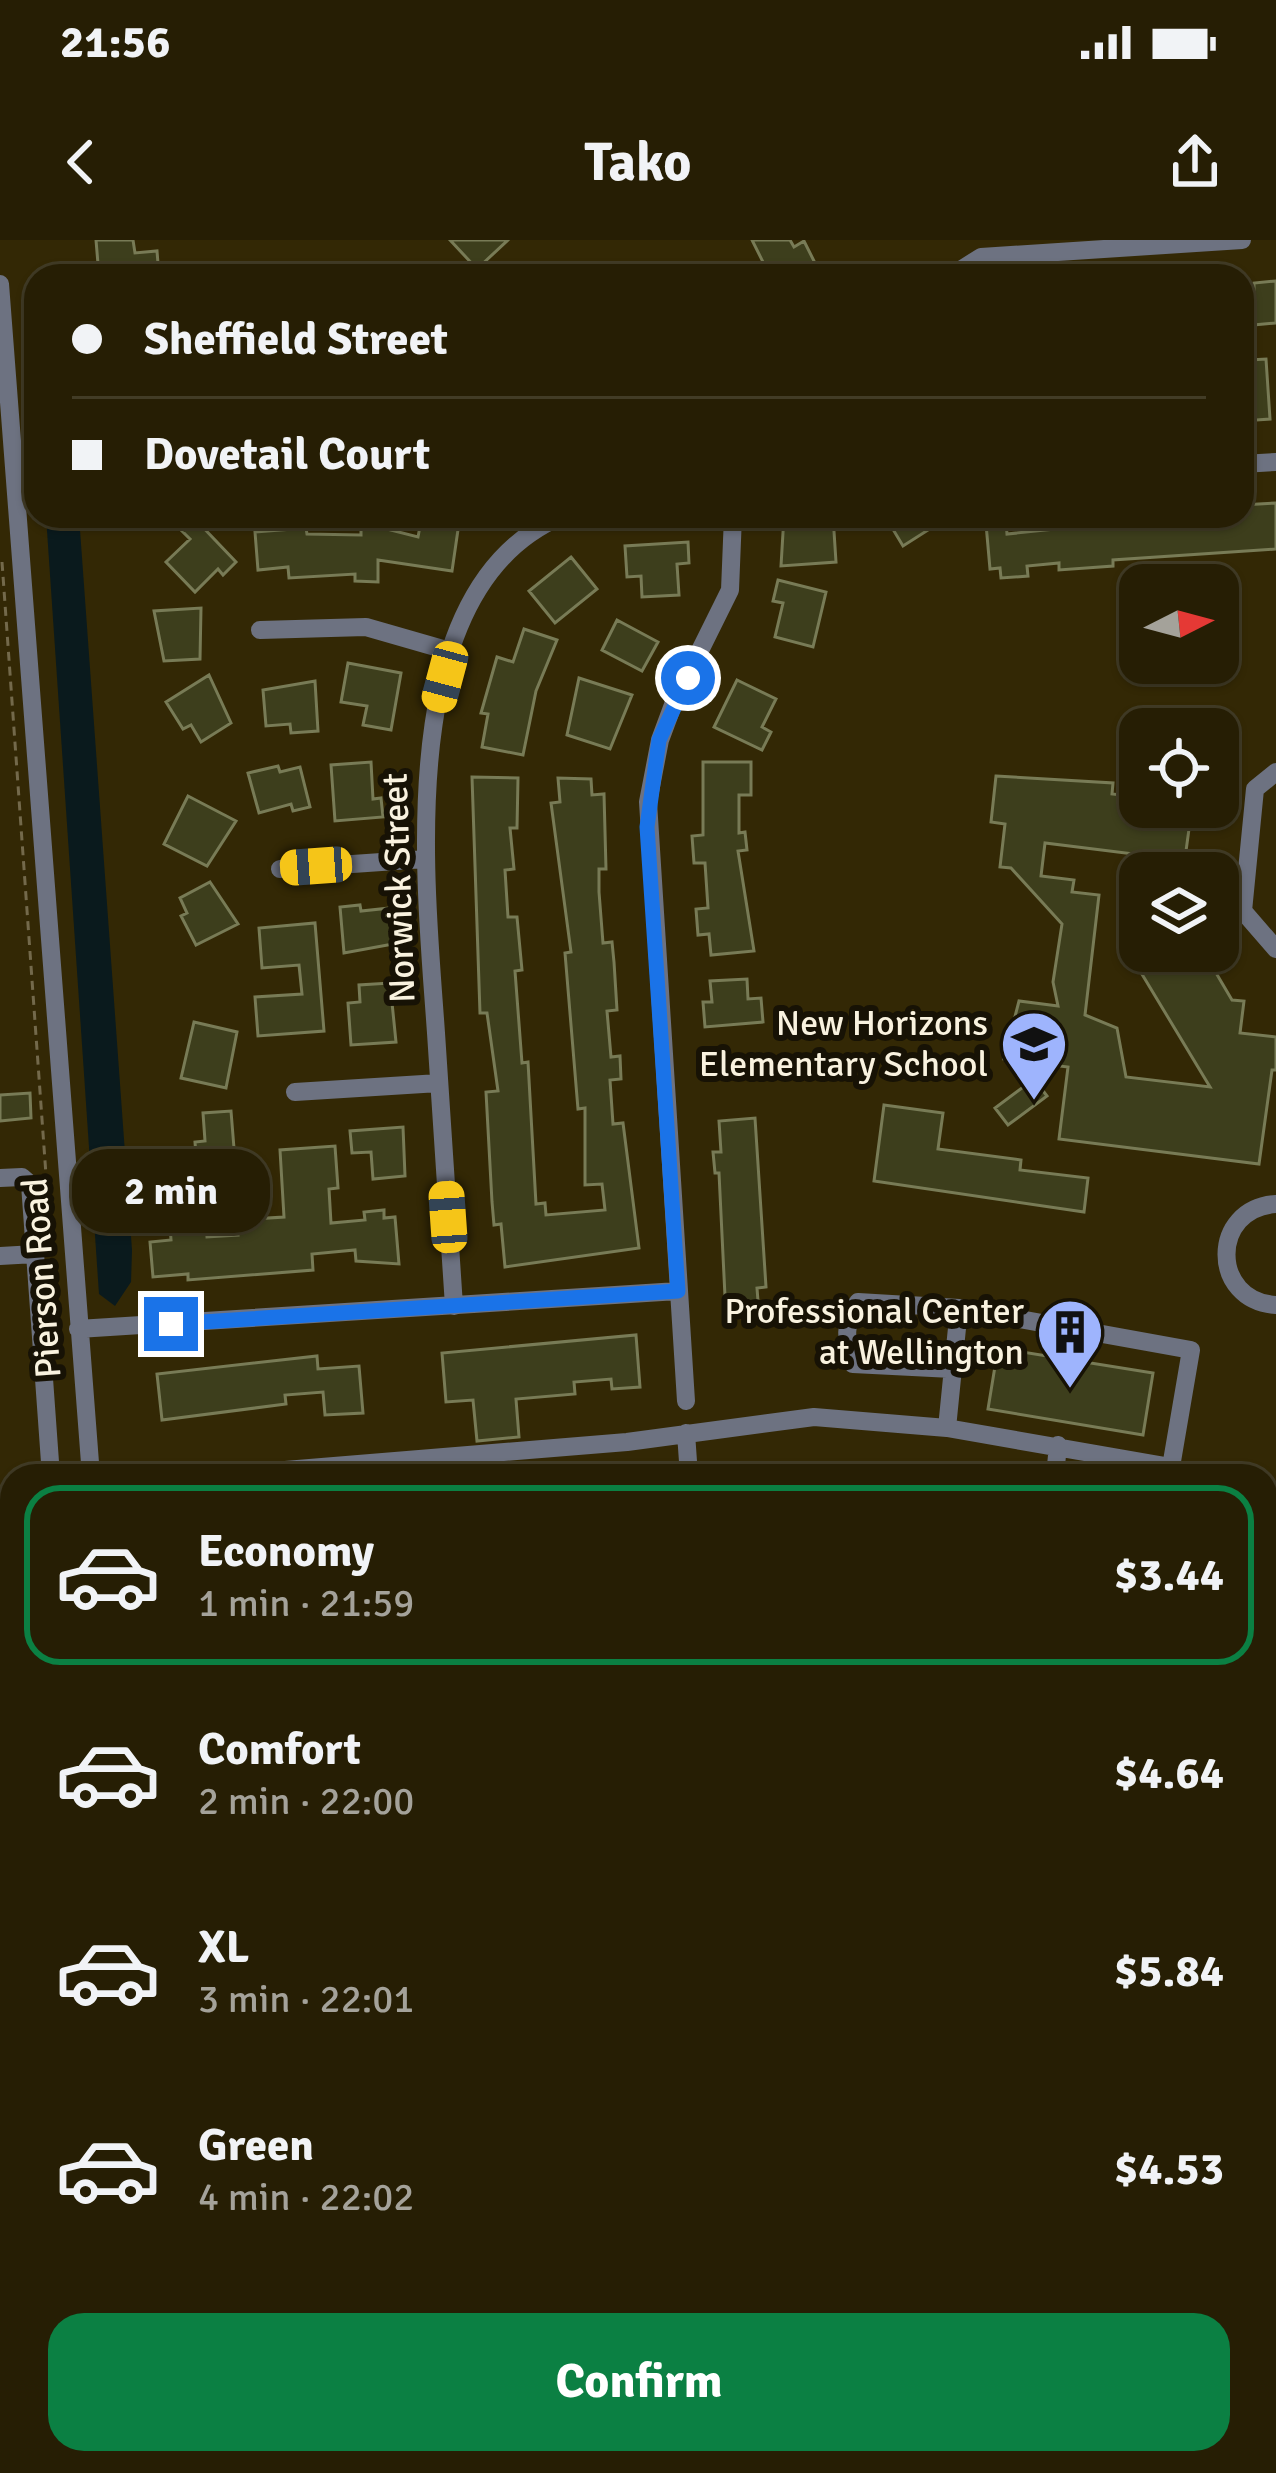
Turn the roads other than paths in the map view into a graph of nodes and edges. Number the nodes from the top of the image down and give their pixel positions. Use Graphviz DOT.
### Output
graph roads {
  1 [pos="1242,240"];
  2 [pos="970,264"];
  3 [pos="0,284"];
  4 [pos="539,528"];
  5 [pos="733,528"];
  6 [pos="260,629"];
  7 [pos="453,652"];
  8 [pos="1276,772"];
  9 [pos="425,859"];
  10 [pos="280,868"];
  11 [pos="1276,949"];
  12 [pos="440,1082"];
  13 [pos="295,1092"];
  14 [pos="0,1178"];
  15 [pos="1276,1204"];
  16 [pos="35,1254"];
  17 [pos="0,1256"];
  18 [pos="678,1291"];
  19 [pos="1276,1305"];
  20 [pos="454,1306"];
  21 [pos="958,1308"];
  22 [pos="78,1329"];
  23 [pos="952,1369"];
  24 [pos="686,1400"];
  25 [pos="946,1427"];
  26 [pos="686,1433"];
  27 [pos="1058,1445"];
  28 [pos="49,1464"];
  29 [pos="91,1464"];
  30 [pos="344,1464"];
  31 [pos="688,1464"];
  32 [pos="1056,1464"];
  33 [pos="1156,1464"];
  34 [pos="1172,1464"];
  1 -- 2 [label="street"];
  3 -- 22 [label="street, Pierson Road"];
  4 -- 7 [label="street, Norwick Street"];
  5 -- 18 [label="street"];
  6 -- 7 [label="street"];
  7 -- 9 [label="street, Norwick Street"];
  8 -- 11 [label="street"];
  9 -- 10 [label="street"];
  9 -- 12 [label="street, Norwick Street"];
  12 -- 13 [label="street"];
  12 -- 20 [label="street, Norwick Street"];
  14 -- 16 [label="street"];
  15 -- 19 [label="street"];
  16 -- 17 [label="street"];
  16 -- 28 [label="street"];
  18 -- 20 [label="street"];
  18 -- 24 [label="street"];
  20 -- 22 [label="street"];
  21 -- 23 [label="street"];
  21 -- 23 [label="street"];
  21 -- 34 [label="street"];
  22 -- 29 [label="street, Pierson Road"];
  23 -- 25 [label="street"];
  25 -- 26 [label="street"];
  25 -- 27 [label="street"];
  26 -- 30 [label="street"];
  26 -- 31 [label="street"];
  27 -- 32 [label="street"];
  27 -- 33 [label="street"];
}
